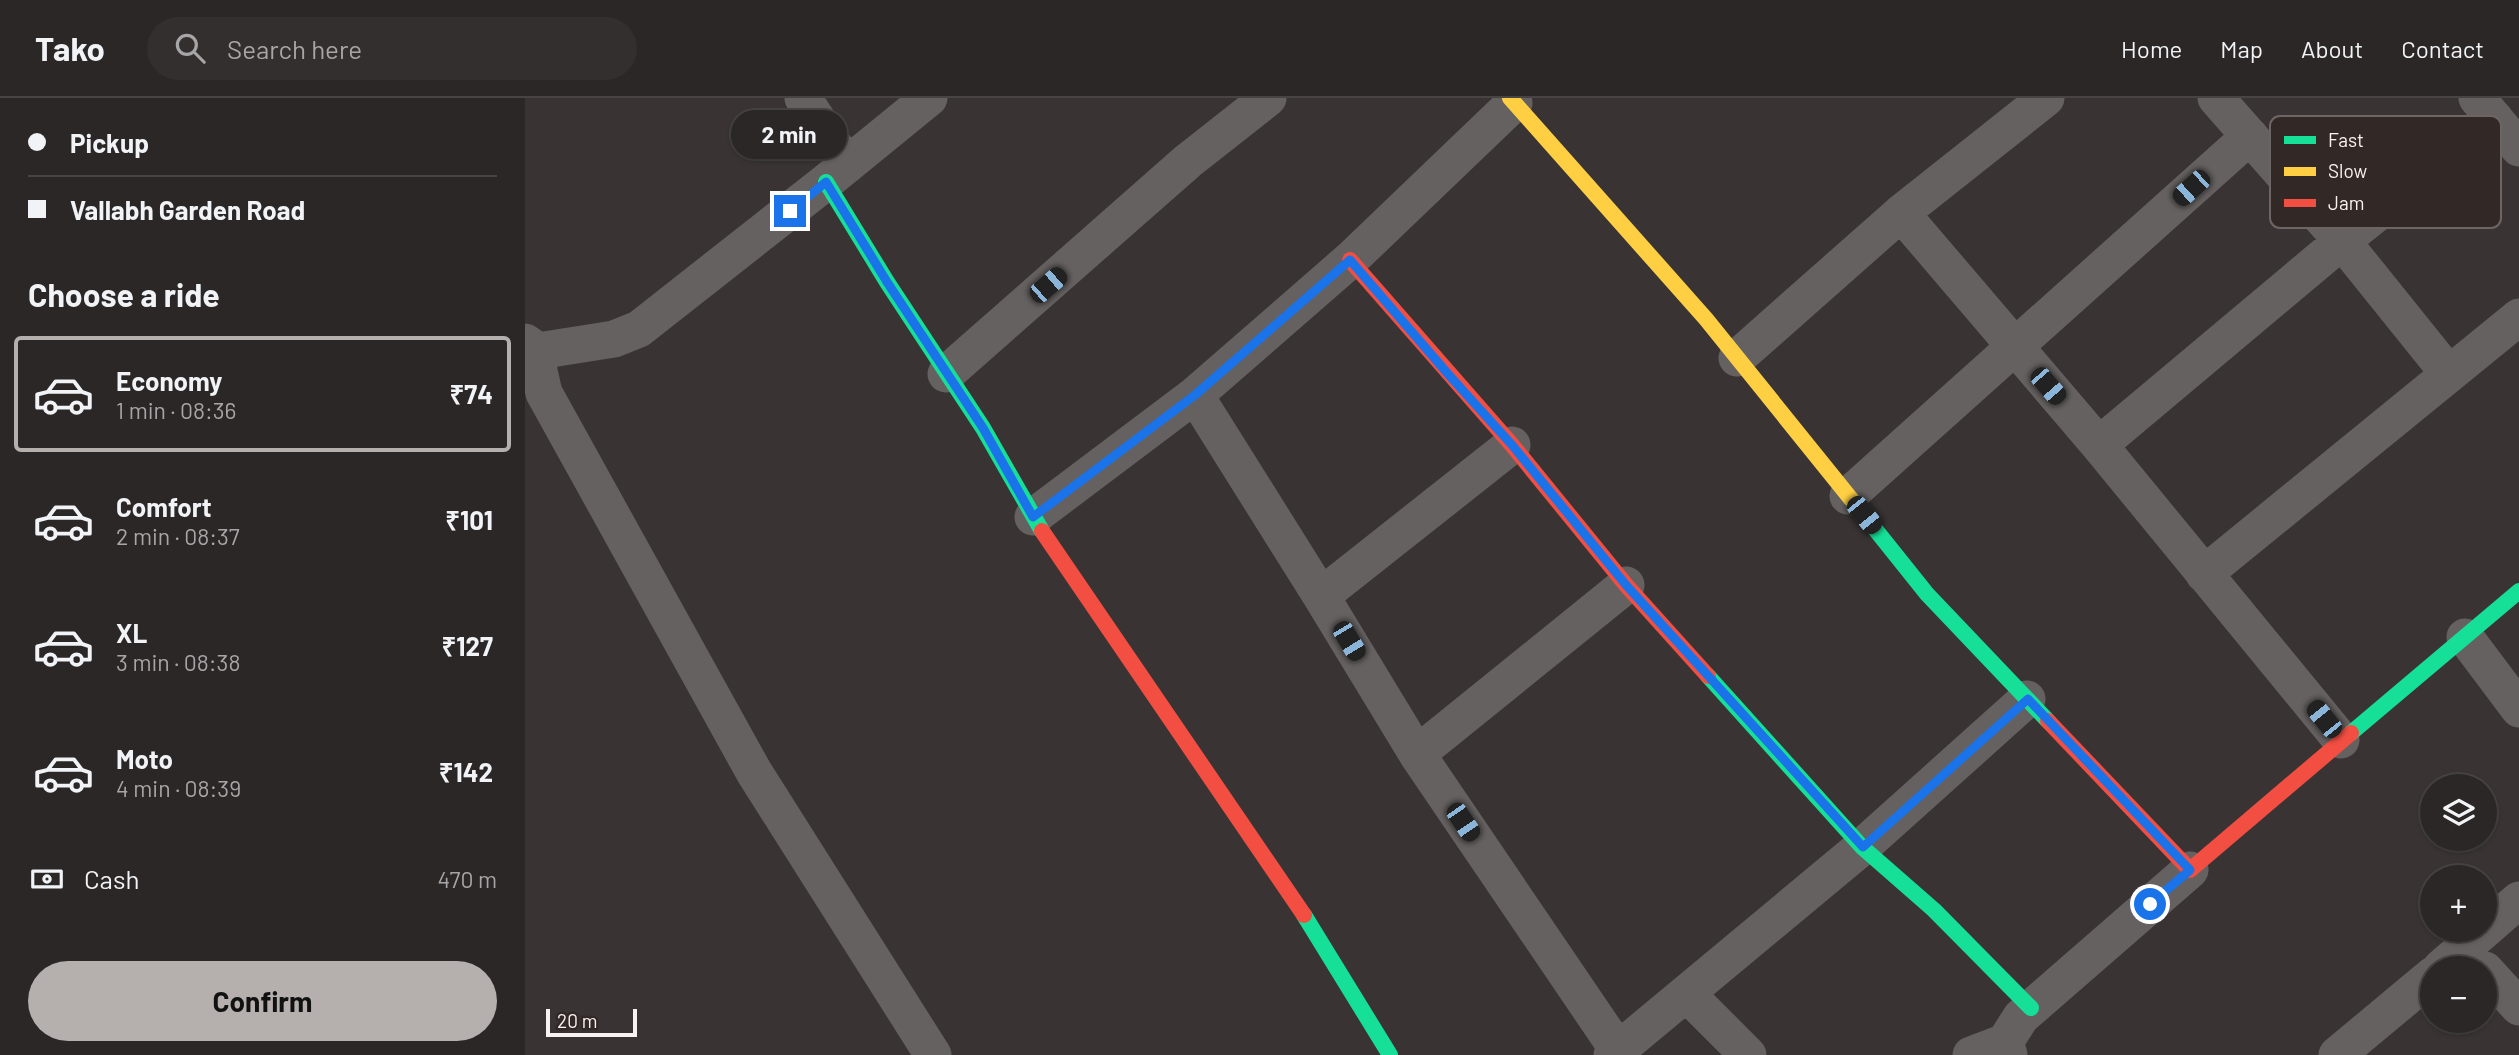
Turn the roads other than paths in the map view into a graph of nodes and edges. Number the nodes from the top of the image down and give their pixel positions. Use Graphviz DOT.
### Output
graph roads {
  1 [pos="803,98"];
  2 [pos="929,98"];
  3 [pos="1268,98"];
  4 [pos="2046,98"];
  5 [pos="2215,98"];
  6 [pos="1512,100"];
  7 [pos="2501,127"];
  8 [pos="2250,136"];
  9 [pos="2519,148"];
  10 [pos="2270,159"];
  11 [pos="837,174"];
  12 [pos="1901,213"];
  13 [pos="2331,228"];
  14 [pos="2356,228"];
  15 [pos="2342,241"];
  16 [pos="1350,260"];
  17 [pos="2519,317"];
  18 [pos="532,346"];
  19 [pos="2014,347"];
  20 [pos="1737,358"];
  21 [pos="946,374"];
  22 [pos="2449,374"];
  23 [pos="1195,395"];
  24 [pos="1512,445"];
  25 [pos="2099,445"];
  26 [pos="1848,496"];
  27 [pos="1033,517"];
  28 [pos="2204,573"];
  29 [pos="1626,585"];
  30 [pos="2519,592"];
  31 [pos="1321,596"];
  32 [pos="2465,637"];
  33 [pos="2028,699"];
  34 [pos="2519,709"];
  35 [pos="2341,740"];
  36 [pos="1417,754"];
  37 [pos="1863,847"];
  38 [pos="2190,870"];
  39 [pos="2519,900"];
  40 [pos="2474,956"];
  41 [pos="2420,986"];
  42 [pos="2497,988"];
  43 [pos="1687,994"];
  44 [pos="2519,1007"];
  45 [pos="2031,1008"];
  46 [pos="2007,1049"];
  47 [pos="1615,1053"];
  48 [pos="933,1055"];
  49 [pos="1390,1055"];
  50 [pos="1748,1055"];
  51 [pos="1971,1055"];
  52 [pos="2337,1055"];
  1 -- 11 [label="street"];
  2 -- 11 [label="street"];
  3 -- 21 [label="street"];
  4 -- 12 [label="street"];
  5 -- 8 [label="street"];
  6 -- 16 [label="street"];
  6 -- 20 [label="street"];
  7 -- 9 [label="street"];
  8 -- 10 [label="street"];
  8 -- 19 [label="street"];
  11 -- 18 [label="street"];
  11 -- 21 [label="street"];
  12 -- 19 [label="street"];
  12 -- 20 [label="street"];
  13 -- 15 [label="street"];
  14 -- 15 [label="street"];
  15 -- 22 [label="street"];
  15 -- 25 [label="street"];
  16 -- 23 [label="street"];
  16 -- 24 [label="street"];
  17 -- 22 [label="street"];
  18 -- 48 [label="street"];
  19 -- 25 [label="street"];
  19 -- 26 [label="street"];
  20 -- 26 [label="street"];
  21 -- 27 [label="street"];
  22 -- 28 [label="street"];
  23 -- 27 [label="street"];
  23 -- 31 [label="street"];
  24 -- 29 [label="street"];
  24 -- 31 [label="street"];
  25 -- 28 [label="street"];
  26 -- 33 [label="street"];
  27 -- 49 [label="street"];
  28 -- 35 [label="street"];
  29 -- 36 [label="street"];
  29 -- 37 [label="street"];
  30 -- 32 [label="street"];
  31 -- 36 [label="street"];
  32 -- 34 [label="street"];
  32 -- 35 [label="street"];
  33 -- 37 [label="street"];
  33 -- 38 [label="street"];
  35 -- 38 [label="street"];
  36 -- 47 [label="street"];
  37 -- 43 [label="street"];
  37 -- 45 [label="street"];
  38 -- 45 [label="street"];
  39 -- 40 [label="street"];
  41 -- 52 [label="street"];
  42 -- 44 [label="street"];
  43 -- 47 [label="street"];
  43 -- 50 [label="street"];
  45 -- 46 [label="street"];
  46 -- 51 [label="street"];
}
